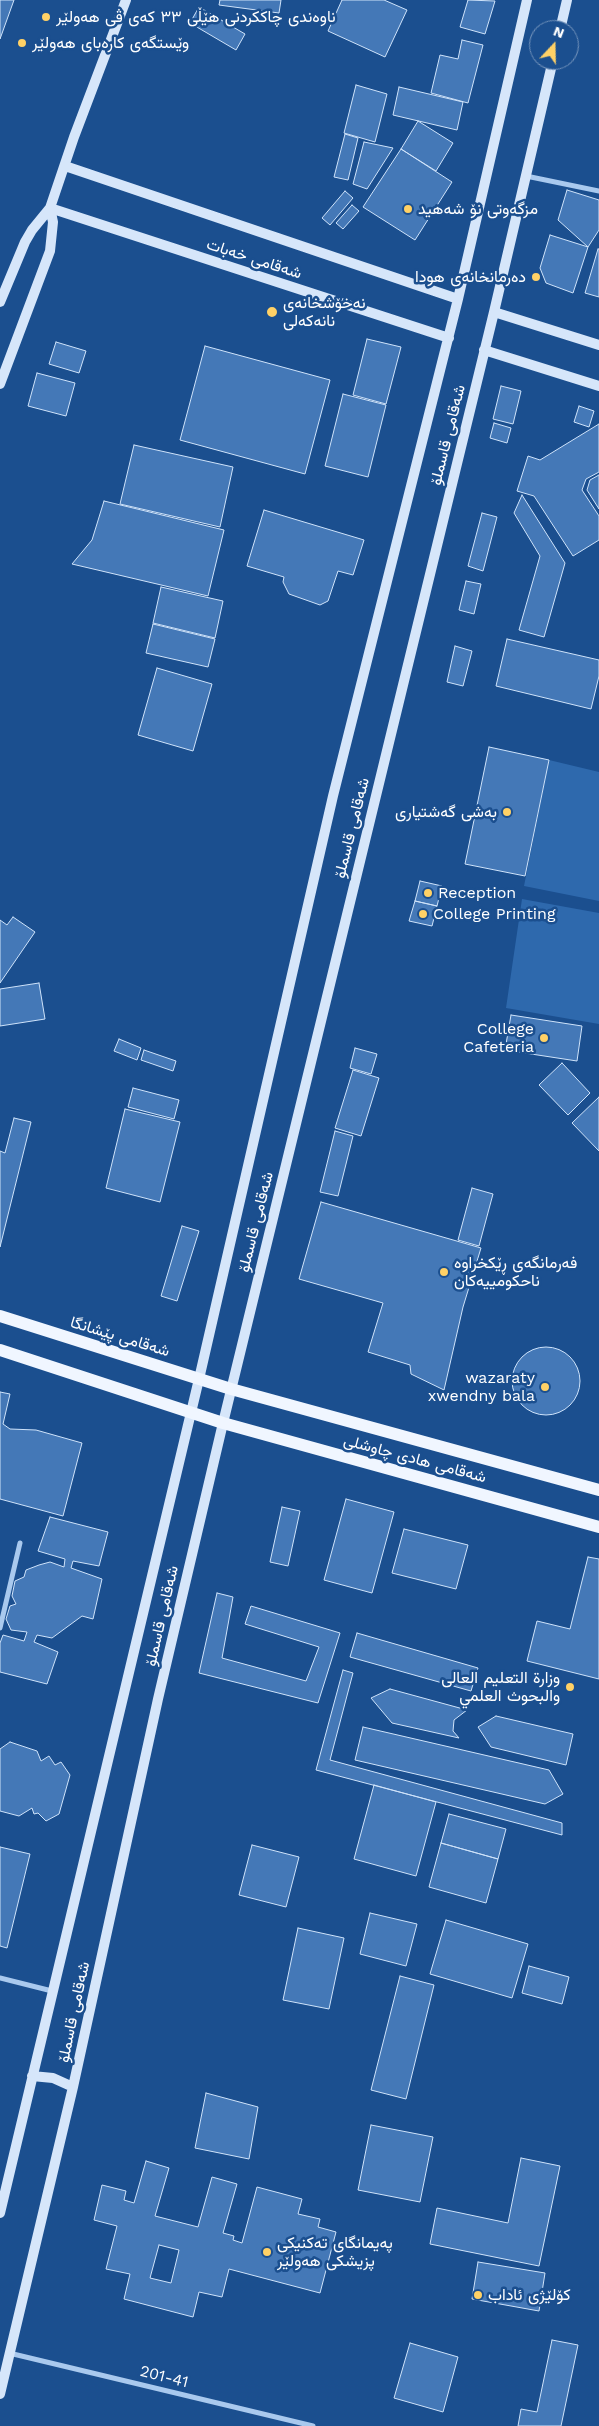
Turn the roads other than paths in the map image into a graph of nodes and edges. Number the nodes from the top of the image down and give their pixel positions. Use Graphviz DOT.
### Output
graph roads {
  1 [pos="126,0"];
  2 [pos="527,0"];
  3 [pos="567,0"];
  4 [pos="562,20"];
  5 [pos="551,70"];
  6 [pos="65,166"];
  7 [pos="526,176"];
  8 [pos="599,191"];
  9 [pos="50,208"];
  10 [pos="458,299"];
  11 [pos="0,302"];
  12 [pos="494,312"];
  13 [pos="449,338"];
  14 [pos="599,345"];
  15 [pos="484,350"];
  16 [pos="0,384"];
  17 [pos="599,386"];
  18 [pos="0,1316"];
  19 [pos="0,1350"];
  20 [pos="199,1379"];
  21 [pos="231,1389"];
  22 [pos="189,1412"];
  23 [pos="223,1423"];
  24 [pos="599,1490"];
  25 [pos="599,1526"];
  26 [pos="20,1543"];
  27 [pos="0,1628"];
  28 [pos="0,1978"];
  29 [pos="52,1991"];
  30 [pos="32,2076"];
  31 [pos="73,2087"];
  32 [pos="0,2213"];
  33 [pos="10,2353"];
  34 [pos="0,2394"];
  35 [pos="313,2426"];
  1 -- 6 [label="main road"];
  2 -- 10 [label="main road, شەقامی قاسملۆ"];
  3 -- 4 [label="main road"];
  5 -- 7 [label="main road, شەقامی قاسملۆ"];
  6 -- 9 [label="main road"];
  6 -- 10 [label="main road, شەقامی خەبات"];
  7 -- 8 [label="street"];
  7 -- 12 [label="main road, شەقامی قاسملۆ"];
  9 -- 11 [label="main road"];
  9 -- 13 [label="main road, شەقامی خەبات"];
  9 -- 16 [label="main road"];
  10 -- 13 [label="main road, شەقامی قاسملۆ"];
  12 -- 14 [label="main road"];
  12 -- 15 [label="main road, شەقامی قاسملۆ"];
  13 -- 20 [label="main road, شەقامی قاسملۆ"];
  15 -- 17 [label="main road"];
  15 -- 21 [label="main road, شەقامی قاسملۆ"];
  18 -- 20 [label="main road, شەقامی پێشانگا"];
  19 -- 22 [label="main road"];
  20 -- 21 [label="main road, شەقامی پێشانگا"];
  20 -- 22 [label="main road, شەقامی قاسملۆ"];
  21 -- 23 [label="main road, شەقامی قاسملۆ"];
  21 -- 24 [label="main road, شەقامی هادی چاوشلی"];
  22 -- 23 [label="main road"];
  22 -- 29 [label="main road, شەقامی قاسملۆ"];
  23 -- 25 [label="main road, شەقامی هادی چاوشلی"];
  23 -- 31 [label="main road, شەقامی قاسملۆ"];
  26 -- 27 [label="street"];
  28 -- 29 [label="street"];
  29 -- 30 [label="main road, شەقامی قاسملۆ"];
  30 -- 31 [label="main road"];
  30 -- 32 [label="main road, شەقامی قاسملۆ"];
  31 -- 33 [label="main road, شەقامی قاسملۆ"];
  33 -- 34 [label="main road, شەقامی قاسملۆ"];
  33 -- 35 [label="street, 201-41"];
}
